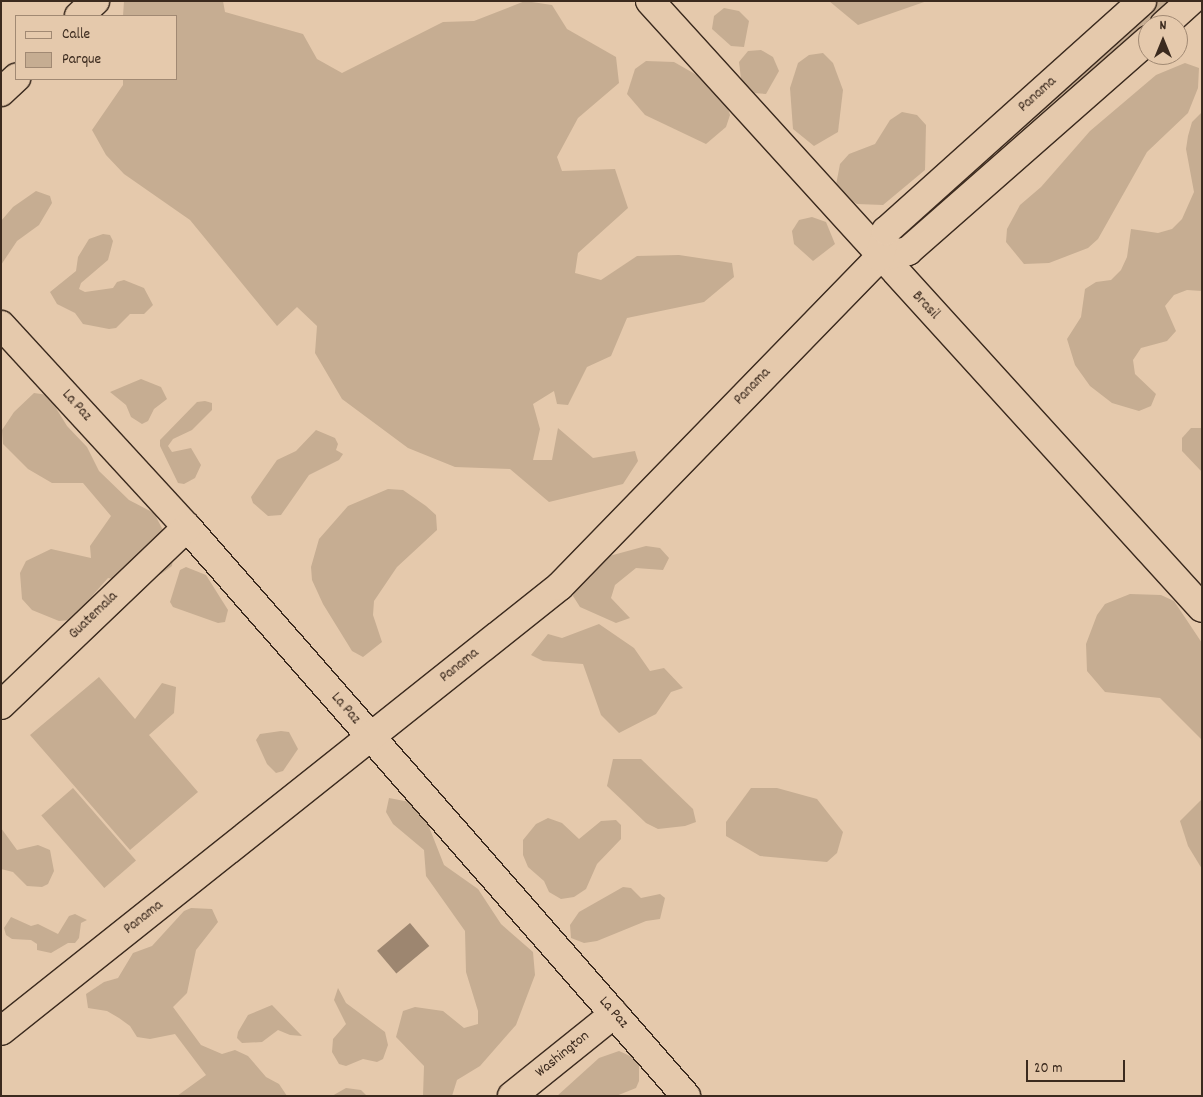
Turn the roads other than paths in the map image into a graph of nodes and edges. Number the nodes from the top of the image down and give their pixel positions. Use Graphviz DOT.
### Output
graph roads {
  1 [pos="94,1"];
  2 [pos="650,1"];
  3 [pos="1142,1"];
  4 [pos="1191,1"];
  5 [pos="80,15"];
  6 [pos="1175,15"];
  7 [pos="1138,49"];
  8 [pos="880,257"];
  9 [pos="1,325"];
  10 [pos="187,527"];
  11 [pos="1202,608"];
  12 [pos="1,705"];
  13 [pos="371,738"];
  14 [pos="614,1014"];
  15 [pos="1,1031"];
  16 [pos="512,1096"];
  17 [pos="686,1096"];
  1 -- 5 [label="street"];
  2 -- 8 [label="street, Brasil"];
  3 -- 8 [label="street, Panama"];
  4 -- 6 [label="street"];
  7 -- 8 [label="street, Panama"];
  8 -- 11 [label="street, Brasil"];
  8 -- 13 [label="street, Panama"];
  9 -- 10 [label="street, La Paz"];
  10 -- 12 [label="street, Guatemala"];
  10 -- 13 [label="street, La Paz"];
  13 -- 14 [label="street, La Paz"];
  13 -- 15 [label="street, Panama"];
  14 -- 16 [label="street, Washington"];
  14 -- 17 [label="street, La Paz"];
}
